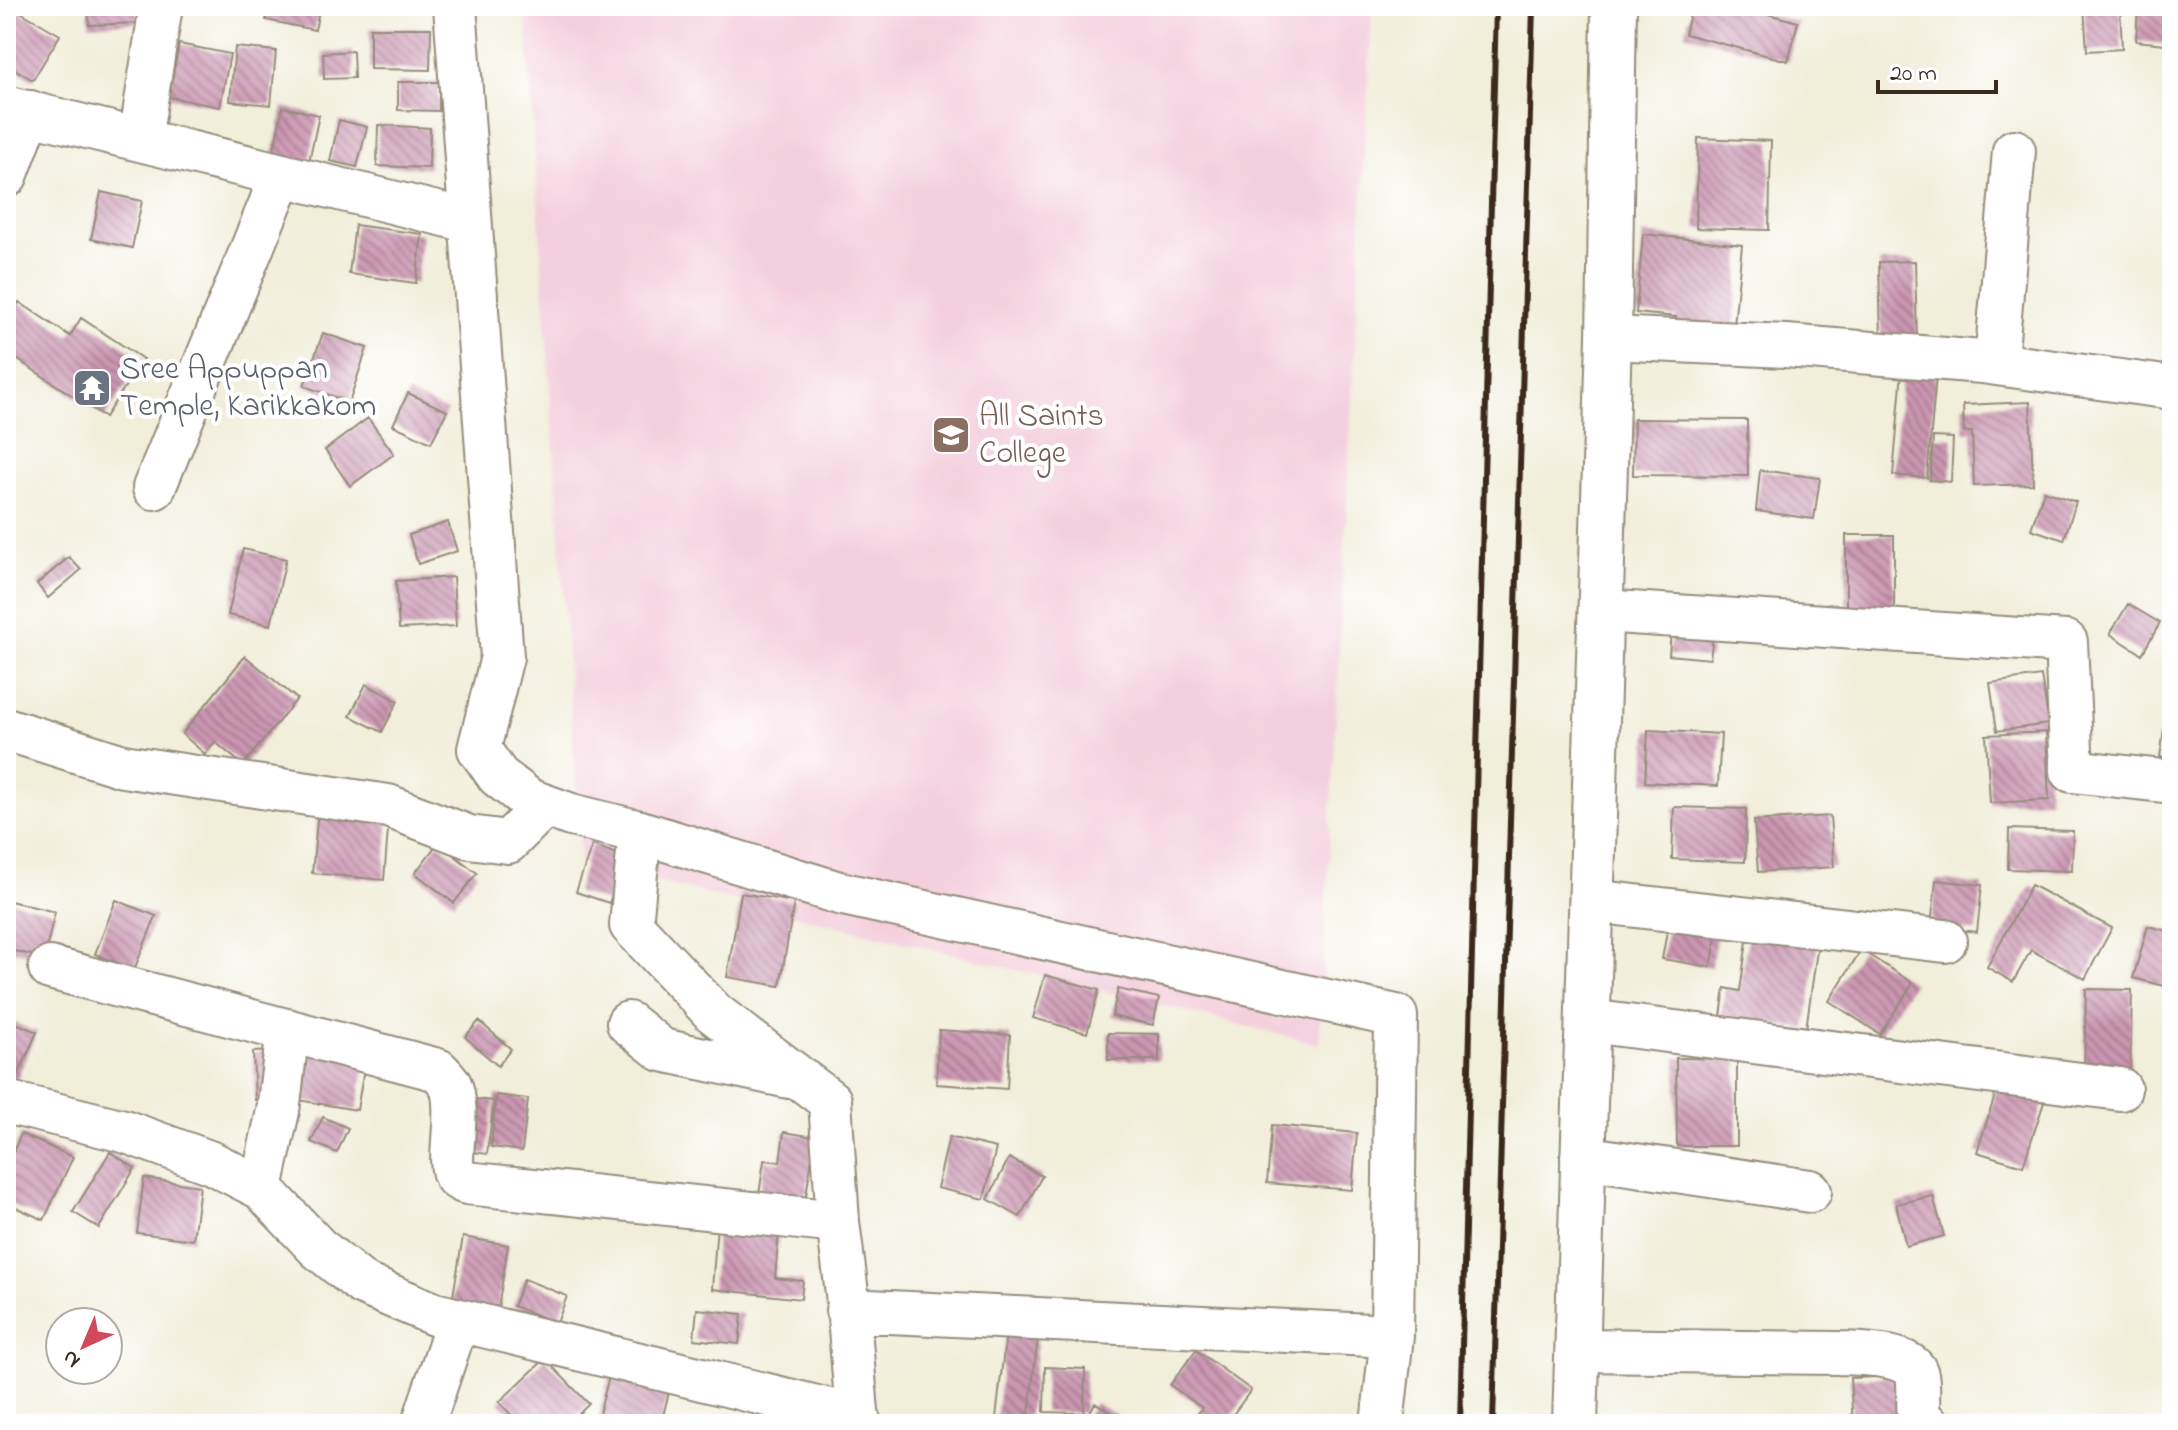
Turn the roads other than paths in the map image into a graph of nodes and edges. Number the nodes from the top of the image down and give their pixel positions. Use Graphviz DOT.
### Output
graph roads {
  1 [pos="161,6"];
  2 [pos="455,6"];
  3 [pos="1614,6"];
  4 [pos="18,110"];
  5 [pos="140,140"];
  6 [pos="2014,151"];
  7 [pos="282,175"];
  8 [pos="6,176"];
  9 [pos="469,221"];
  10 [pos="1609,338"];
  11 [pos="1996,363"];
  12 [pos="2172,388"];
  13 [pos="154,488"];
  14 [pos="1601,611"];
  15 [pos="6,729"];
  16 [pos="2172,782"];
  17 [pos="544,806"];
  18 [pos="640,832"];
  19 [pos="1591,901"];
  20 [pos="1945,941"];
  21 [pos="50,968"];
  22 [pos="1589,1021"];
  23 [pos="628,1023"];
  24 [pos="288,1030"];
  25 [pos="802,1080"];
  26 [pos="2120,1089"];
  27 [pos="6,1102"];
  28 [pos="1582,1157"];
  29 [pos="261,1188"];
  30 [pos="1810,1191"];
  31 [pos="838,1222"];
  32 [pos="847,1310"];
  33 [pos="458,1320"];
  34 [pos="1392,1336"];
  35 [pos="1577,1350"];
  36 [pos="858,1420"];
  37 [pos="423,1424"];
  38 [pos="1382,1424"];
  39 [pos="1575,1424"];
  40 [pos="1927,1424"];
  1 -- 5 [label="street"];
  2 -- 9 [label="street"];
  3 -- 10 [label="main road"];
  4 -- 5 [label="street"];
  4 -- 8 [label="street"];
  5 -- 7 [label="street"];
  6 -- 11 [label="street"];
  7 -- 9 [label="street"];
  7 -- 13 [label="street"];
  9 -- 17 [label="street"];
  10 -- 11 [label="street"];
  10 -- 14 [label="main road"];
  11 -- 12 [label="street"];
  14 -- 16 [label="street"];
  14 -- 19 [label="main road"];
  15 -- 17 [label="street"];
  17 -- 18 [label="street"];
  18 -- 25 [label="street"];
  18 -- 34 [label="street"];
  19 -- 20 [label="street"];
  19 -- 22 [label="main road"];
  21 -- 24 [label="street"];
  22 -- 26 [label="street"];
  22 -- 28 [label="main road"];
  23 -- 25 [label="street"];
  24 -- 29 [label="street"];
  24 -- 31 [label="street"];
  25 -- 31 [label="street"];
  27 -- 29 [label="street"];
  28 -- 30 [label="street"];
  28 -- 35 [label="main road"];
  29 -- 33 [label="street"];
  31 -- 32 [label="street"];
  32 -- 34 [label="street"];
  32 -- 36 [label="street"];
  33 -- 36 [label="street"];
  33 -- 37 [label="street"];
  34 -- 38 [label="street"];
  35 -- 39 [label="main road"];
  35 -- 40 [label="street"];
}
